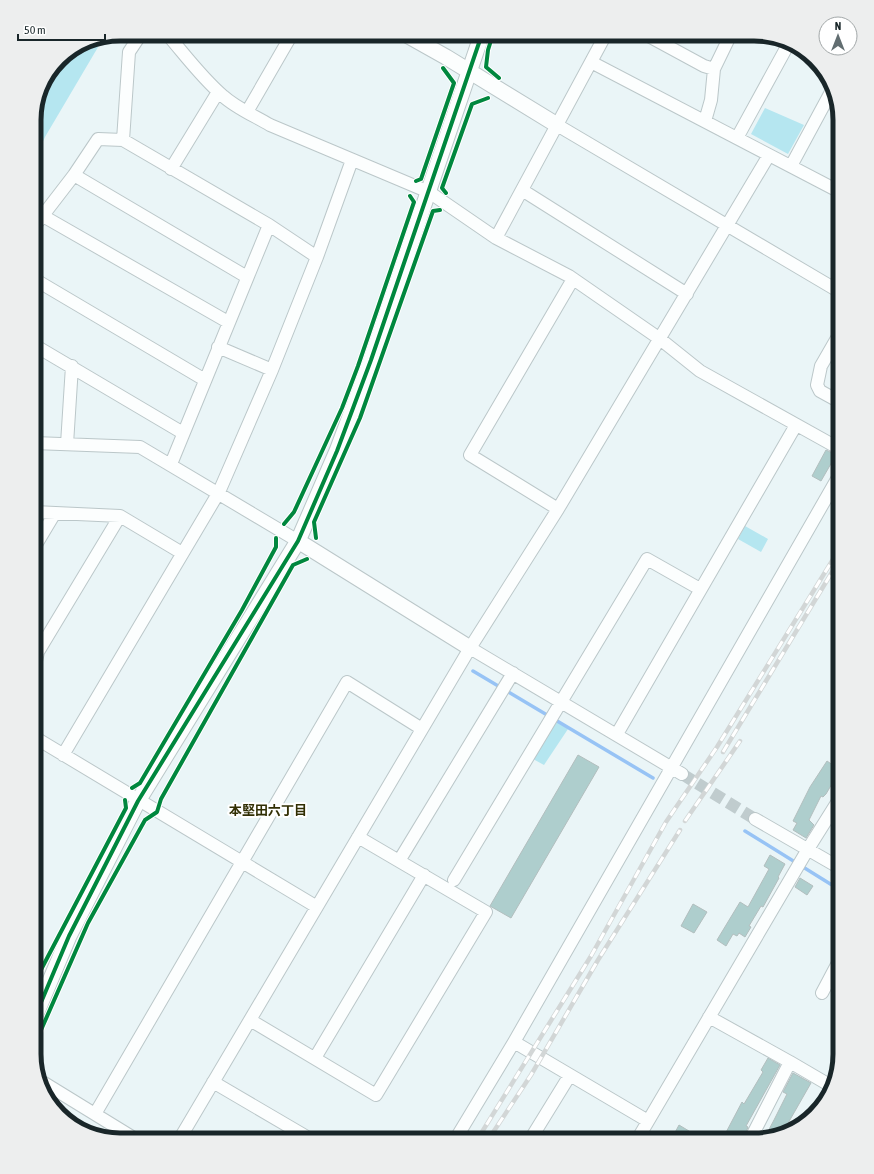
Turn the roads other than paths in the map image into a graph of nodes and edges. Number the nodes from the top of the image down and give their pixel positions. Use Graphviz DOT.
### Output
graph roads {
  1 [pos="137,41"];
  2 [pos="173,41"];
  3 [pos="288,41"];
  4 [pos="416,41"];
  5 [pos="480,41"];
  6 [pos="602,41"];
  7 [pos="658,41"];
  8 [pos="728,41"];
  9 [pos="787,49"];
  10 [pos="591,62"];
  11 [pos="714,69"];
  12 [pos="469,72"];
  13 [pos="218,92"];
  14 [pos="829,95"];
  15 [pos="247,112"];
  16 [pos="704,121"];
  17 [pos="557,125"];
  18 [pos="737,138"];
  19 [pos="122,140"];
  20 [pos="769,155"];
  21 [pos="352,160"];
  22 [pos="791,166"];
  23 [pos="171,169"];
  24 [pos="74,175"];
  25 [pos="833,188"];
  26 [pos="522,190"];
  27 [pos="428,192"];
  28 [pos="43,216"];
  29 [pos="41,218"];
  30 [pos="727,225"];
  31 [pos="269,226"];
  32 [pos="496,238"];
  33 [pos="317,257"];
  34 [pos="247,277"];
  35 [pos="573,279"];
  36 [pos="41,283"];
  37 [pos="833,288"];
  38 [pos="686,294"];
  39 [pos="228,322"];
  40 [pos="660,339"];
  41 [pos="833,345"];
  42 [pos="218,347"];
  43 [pos="41,349"];
  44 [pos="72,366"];
  45 [pos="272,370"];
  46 [pos="205,380"];
  47 [pos="833,398"];
  48 [pos="796,425"];
  49 [pos="183,433"];
  50 [pos="41,443"];
  51 [pos="67,444"];
  52 [pos="833,445"];
  53 [pos="171,464"];
  54 [pos="833,486"];
  55 [pos="219,492"];
  56 [pos="558,509"];
  57 [pos="41,512"];
  58 [pos="55,513"];
  59 [pos="120,516"];
  60 [pos="41,536"];
  61 [pos="298,541"];
  62 [pos="182,553"];
  63 [pos="700,589"];
  64 [pos="41,647"];
  65 [pos="470,648"];
  66 [pos="513,673"];
  67 [pos="561,701"];
  68 [pos="422,729"];
  69 [pos="617,734"];
  70 [pos="41,741"];
  71 [pos="63,755"];
  72 [pos="672,767"];
  73 [pos="682,774"];
  74 [pos="138,802"];
  75 [pos="833,809"];
  76 [pos="755,819"];
  77 [pos="358,837"];
  78 [pos="808,849"];
  79 [pos="242,861"];
  80 [pos="399,861"];
  81 [pos="833,864"];
  82 [pos="424,875"];
  83 [pos="454,880"];
  84 [pos="317,907"];
  85 [pos="833,972"];
  86 [pos="822,993"];
  87 [pos="41,1002"];
  88 [pos="709,1017"];
  89 [pos="250,1020"];
  90 [pos="514,1042"];
  91 [pos="315,1058"];
  92 [pos="790,1062"];
  93 [pos="570,1075"];
  94 [pos="213,1082"];
  95 [pos="827,1084"];
  96 [pos="47,1085"];
  97 [pos="95,1114"];
  98 [pos="648,1121"];
  99 [pos="126,1133"];
  100 [pos="183,1133"];
  101 [pos="300,1133"];
  102 [pos="459,1133"];
  103 [pos="534,1133"];
  104 [pos="643,1133"];
  105 [pos="754,1133"];
  1 -- 19 [label="street"];
  2 -- 13 [label="street"];
  3 -- 15 [label="street"];
  4 -- 12 [label="street"];
  5 -- 12 [label="street"];
  6 -- 10 [label="street"];
  7 -- 11 [label="street"];
  8 -- 11 [label="street"];
  9 -- 18 [label="street"];
  10 -- 16 [label="street"];
  10 -- 17 [label="street"];
  11 -- 16 [label="street"];
  12 -- 17 [label="street"];
  12 -- 27 [label="street"];
  13 -- 15 [label="street"];
  13 -- 23 [label="street"];
  14 -- 22 [label="street"];
  15 -- 21 [label="street"];
  16 -- 18 [label="street"];
  17 -- 26 [label="street"];
  17 -- 30 [label="street"];
  18 -- 20 [label="street"];
  19 -- 23 [label="street"];
  19 -- 24 [label="street"];
  20 -- 22 [label="street"];
  20 -- 30 [label="street"];
  21 -- 27 [label="street"];
  21 -- 33 [label="street"];
  22 -- 25 [label="street"];
  23 -- 31 [label="street"];
  24 -- 28 [label="street"];
  24 -- 34 [label="street"];
  26 -- 32 [label="street"];
  26 -- 38 [label="street"];
  27 -- 32 [label="street"];
  27 -- 61 [label="street"];
  28 -- 29 [label="street"];
  28 -- 39 [label="street"];
  30 -- 37 [label="street"];
  30 -- 38 [label="street"];
  31 -- 33 [label="street"];
  31 -- 34 [label="street"];
  32 -- 35 [label="street"];
  33 -- 45 [label="street"];
  34 -- 39 [label="street"];
  35 -- 40 [label="street"];
  35 -- 56 [label="street"];
  36 -- 46 [label="street"];
  38 -- 40 [label="street"];
  39 -- 42 [label="street"];
  40 -- 48 [label="street"];
  40 -- 56 [label="street"];
  41 -- 47 [label="street"];
  42 -- 45 [label="street"];
  42 -- 46 [label="street"];
  43 -- 44 [label="street"];
  44 -- 49 [label="street"];
  44 -- 51 [label="street"];
  45 -- 55 [label="street"];
  46 -- 49 [label="street"];
  48 -- 52 [label="street"];
  48 -- 63 [label="street"];
  49 -- 53 [label="street"];
  50 -- 51 [label="street"];
  51 -- 53 [label="street"];
  53 -- 55 [label="street"];
  54 -- 72 [label="street"];
  55 -- 61 [label="street"];
  55 -- 62 [label="street"];
  56 -- 65 [label="street"];
  57 -- 58 [label="street"];
  58 -- 59 [label="street"];
  58 -- 60 [label="street"];
  59 -- 62 [label="street"];
  59 -- 64 [label="street"];
  61 -- 65 [label="street"];
  61 -- 74 [label="street"];
  62 -- 71 [label="street"];
  63 -- 67 [label="street"];
  63 -- 69 [label="street"];
  65 -- 66 [label="street"];
  65 -- 68 [label="street"];
  66 -- 67 [label="street"];
  66 -- 80 [label="street"];
  67 -- 69 [label="street"];
  67 -- 83 [label="street"];
  68 -- 77 [label="street"];
  68 -- 79 [label="street"];
  69 -- 72 [label="street"];
  70 -- 71 [label="street"];
  71 -- 74 [label="street"];
  72 -- 73 [label="street"];
  72 -- 90 [label="street"];
  74 -- 79 [label="street"];
  74 -- 87 [label="street"];
  75 -- 78 [label="street"];
  76 -- 78 [label="street"];
  77 -- 80 [label="street"];
  77 -- 84 [label="street"];
  78 -- 81 [label="street"];
  78 -- 88 [label="street"];
  79 -- 84 [label="street"];
  79 -- 97 [label="street"];
  80 -- 82 [label="street"];
  82 -- 91 [label="street"];
  82 -- 91 [label="street"];
  84 -- 89 [label="street"];
  85 -- 86 [label="street"];
  88 -- 92 [label="street"];
  88 -- 98 [label="street"];
  89 -- 91 [label="street"];
  89 -- 94 [label="street"];
  90 -- 93 [label="street"];
  90 -- 102 [label="street"];
  92 -- 95 [label="street"];
  92 -- 105 [label="street"];
  93 -- 98 [label="street"];
  93 -- 103 [label="street"];
  94 -- 100 [label="street"];
  94 -- 101 [label="street"];
  96 -- 97 [label="street"];
  97 -- 99 [label="street"];
  98 -- 104 [label="street"];
}
